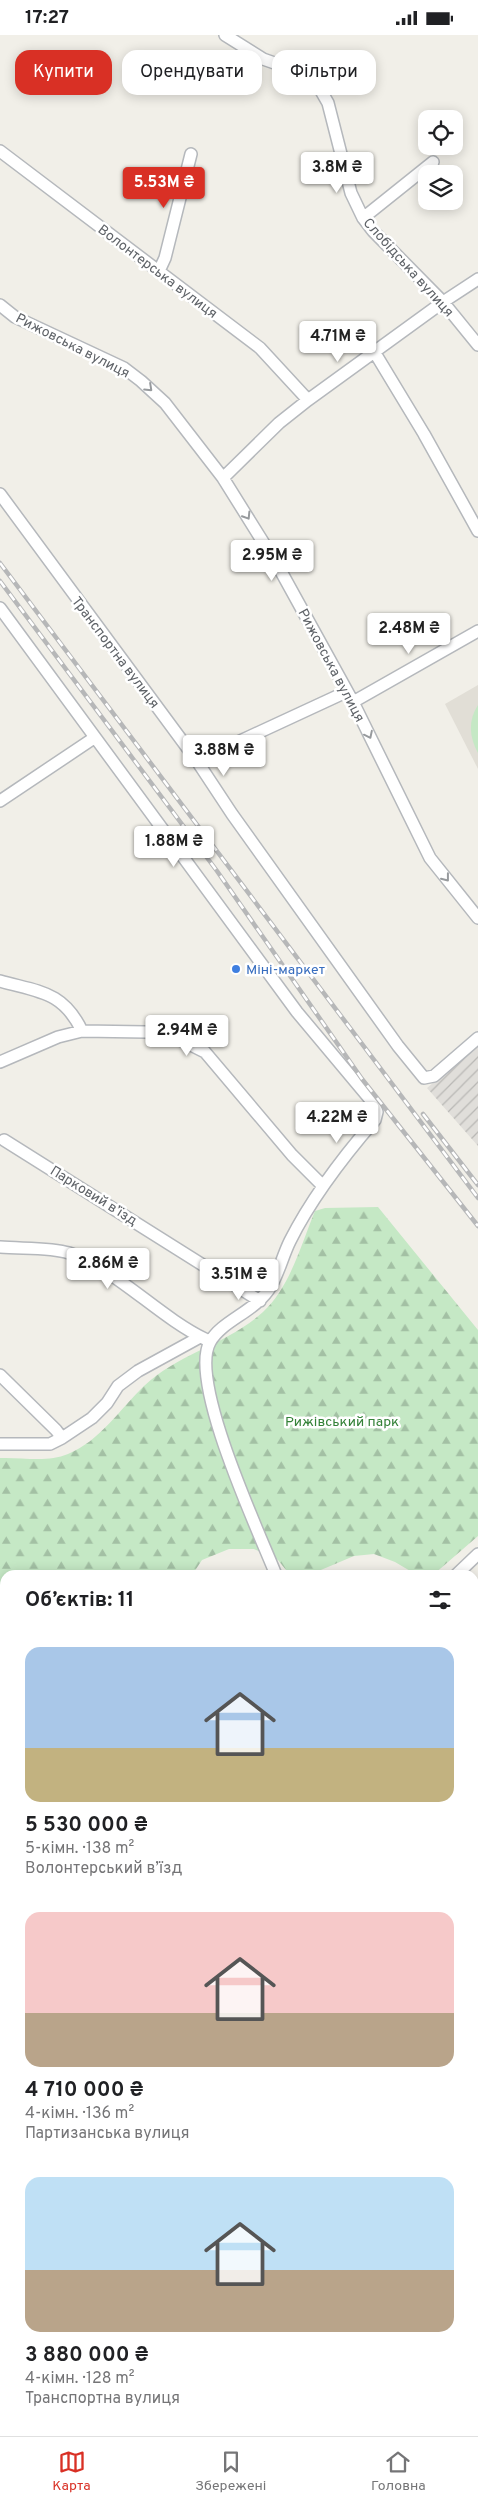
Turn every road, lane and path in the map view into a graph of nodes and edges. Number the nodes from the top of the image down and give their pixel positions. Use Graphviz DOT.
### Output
graph roads {
  1 [pos="225,35"];
  2 [pos="0,151"];
  3 [pos="191,154"];
  4 [pos="433,162"];
  5 [pos="363,218"];
  6 [pos="159,271"];
  7 [pos="478,279"];
  8 [pos="443,302"];
  9 [pos="0,305"];
  10 [pos="478,345"];
  11 [pos="375,353"];
  12 [pos="308,400"];
  13 [pos="223,478"];
  14 [pos="0,494"];
  15 [pos="478,531"];
  16 [pos="0,608"];
  17 [pos="478,631"];
  18 [pos="346,692"];
  19 [pos="353,702"];
  20 [pos="94,738"];
  21 [pos="197,761"];
  22 [pos="0,801"];
  23 [pos="478,918"];
  24 [pos="0,981"];
  25 [pos="82,1031"];
  26 [pos="478,1038"];
  27 [pos="0,1062"];
  28 [pos="4,1140"];
  29 [pos="323,1186"];
  30 [pos="0,1247"];
  31 [pos="260,1301"];
  32 [pos="205,1339"];
  33 [pos="0,1375"];
  34 [pos="62,1438"];
  35 [pos="0,1444"];
  36 [pos="478,1554"];
  37 [pos="274,1570"];
  38 [pos="461,1570"];
  1 -- 5 [label="street, Слобідська вулиця"];
  2 -- 6 [label="street, Волонтерська вулиця"];
  3 -- 6 [label="street"];
  4 -- 5 [label="street"];
  5 -- 8 [label="street, Слобідська вулиця"];
  6 -- 12 [label="street, Волонтерська вулиця"];
  7 -- 8 [label="street"];
  8 -- 10 [label="street, Слобідська вулиця"];
  8 -- 11 [label="street"];
  9 -- 13 [label="street, Рижовська вулиця, one-way"];
  11 -- 12 [label="street"];
  11 -- 15 [label="street"];
  12 -- 13 [label="street"];
  13 -- 18 [label="street, Рижовська вулиця, one-way"];
  14 -- 21 [label="street, Транспортна вулиця"];
  16 -- 20 [label="street"];
  17 -- 19 [label="street"];
  18 -- 19 [label="street, Рижовська вулиця"];
  18 -- 21 [label="street"];
  19 -- 23 [label="street, Рижовська вулиця, one-way"];
  20 -- 22 [label="street"];
  20 -- 29 [label="street"];
  21 -- 26 [label="street, Транспортна вулиця"];
  24 -- 25 [label="street"];
  25 -- 27 [label="street"];
  25 -- 29 [label="street"];
  28 -- 31 [label="street, Парковий в’їзд"];
  29 -- 31 [label="street"];
  30 -- 32 [label="street"];
  31 -- 32 [label="street"];
  32 -- 34 [label="street"];
  32 -- 37 [label="street"];
  33 -- 34 [label="street"];
  34 -- 35 [label="street"];
  36 -- 38 [label="street"];
}
